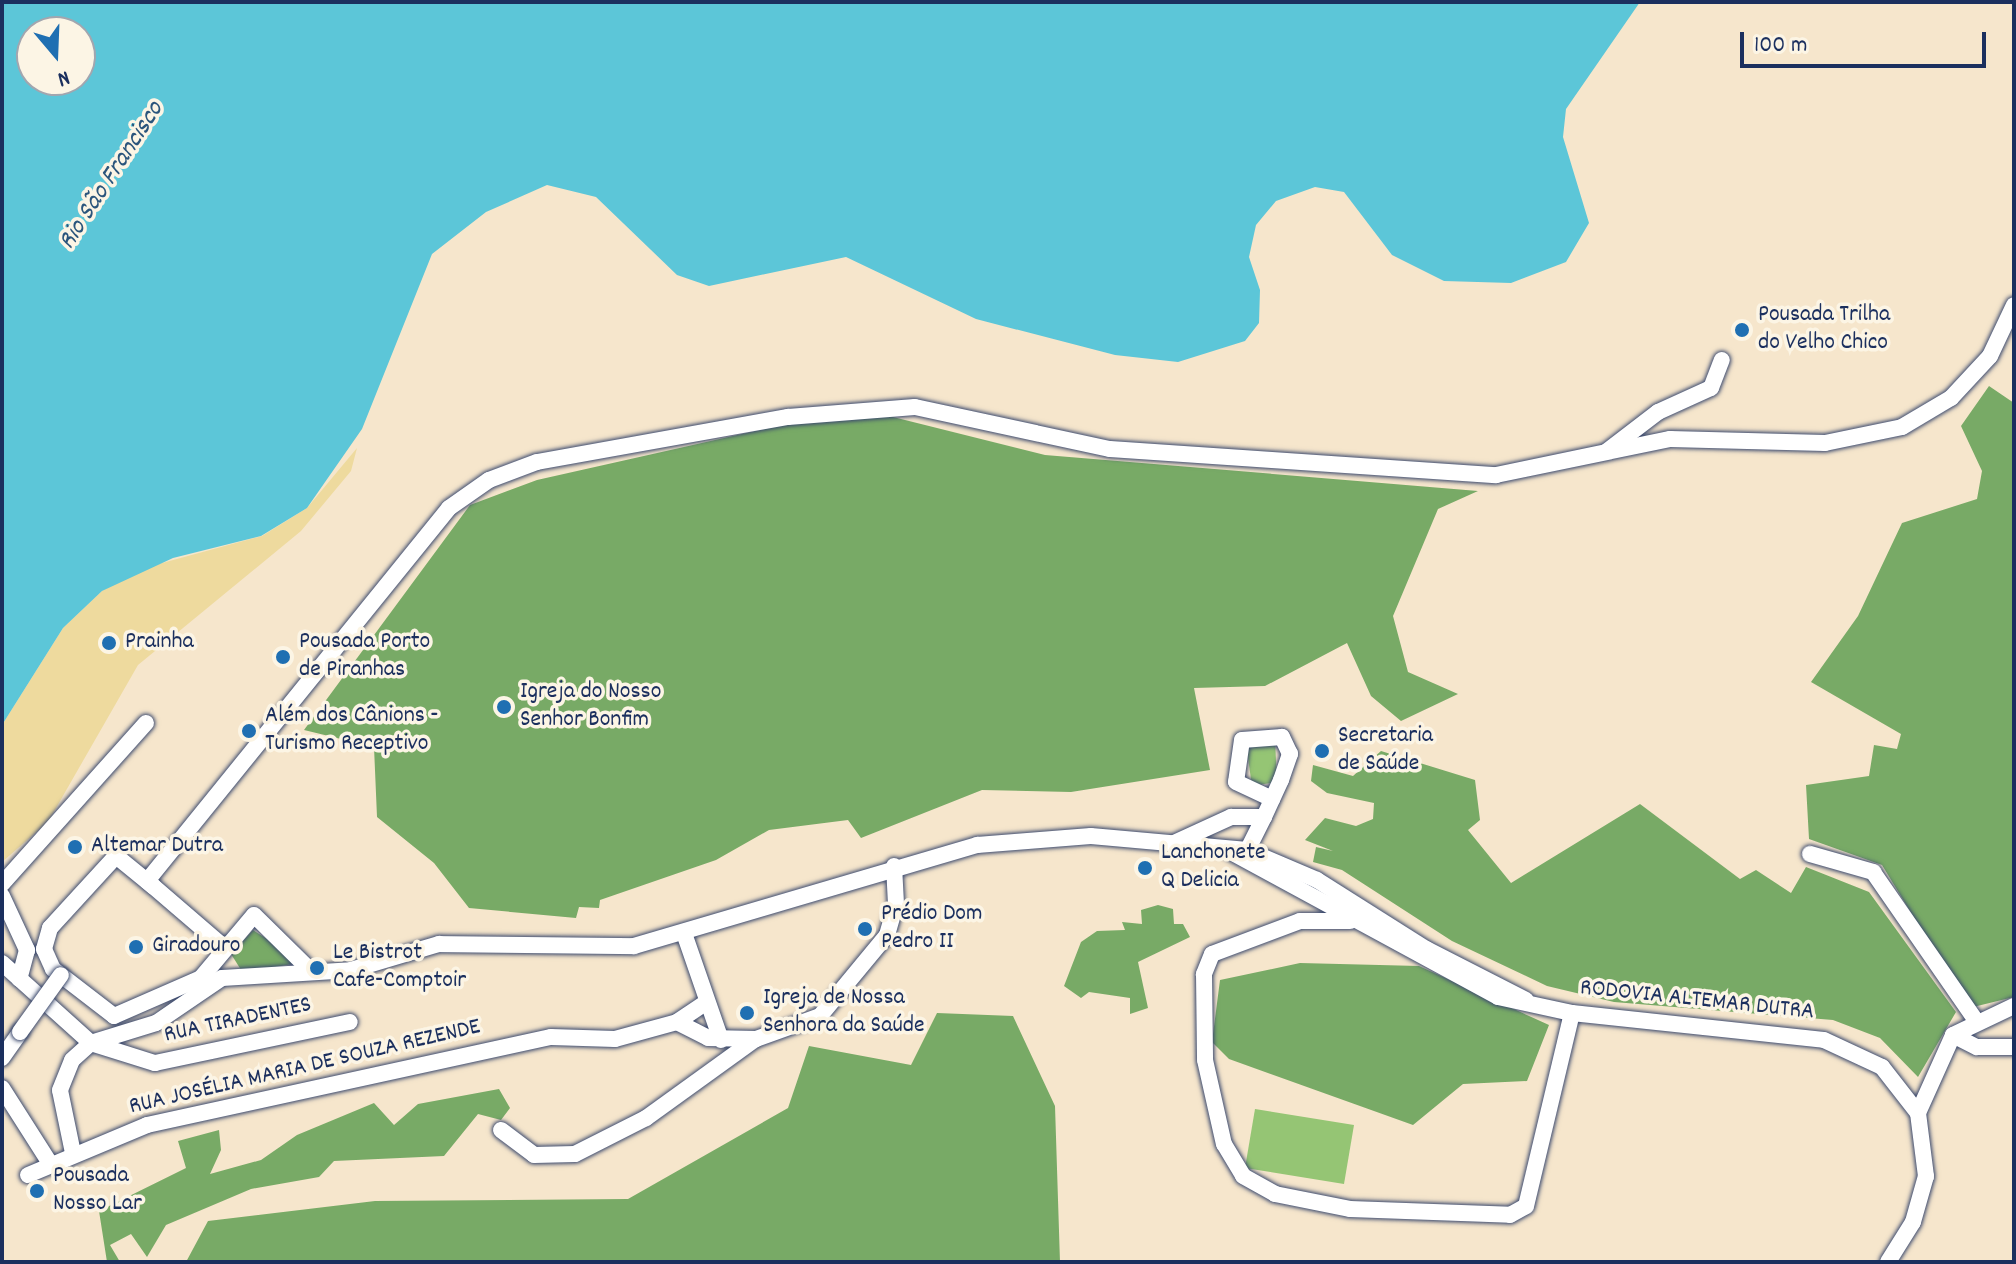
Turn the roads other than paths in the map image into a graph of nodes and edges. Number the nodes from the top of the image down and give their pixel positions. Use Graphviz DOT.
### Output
graph roads {
  1 [pos="2014,305"];
  2 [pos="1722,360"];
  3 [pos="1602,455"];
  4 [pos="146,723"];
  5 [pos="1272,799"];
  6 [pos="1264,817"];
  7 [pos="1174,843"];
  8 [pos="1810,854"];
  9 [pos="1240,855"];
  10 [pos="894,866"];
  11 [pos="147,881"];
  12 [pos="2,884"];
  13 [pos="2,896"];
  14 [pos="1359,922"];
  15 [pos="685,936"];
  16 [pos="225,948"];
  17 [pos="2,963"];
  18 [pos="309,969"];
  19 [pos="61,975"];
  20 [pos="222,978"];
  21 [pos="19,979"];
  22 [pos="1526,1000"];
  23 [pos="707,1002"];
  24 [pos="2014,1006"];
  25 [pos="1572,1013"];
  26 [pos="1976,1021"];
  27 [pos="350,1022"];
  28 [pos="677,1022"];
  29 [pos="1953,1035"];
  30 [pos="756,1039"];
  31 [pos="721,1040"];
  32 [pos="91,1043"];
  33 [pos="2014,1047"];
  34 [pos="2,1058"];
  35 [pos="2,1088"];
  36 [pos="1918,1113"];
  37 [pos="501,1130"];
  38 [pos="73,1153"];
  39 [pos="51,1165"];
  40 [pos="28,1175"];
  41 [pos="1888,1262"];
  1 -- 3 [label="street"];
  2 -- 3 [label="street"];
  3 -- 11 [label="street"];
  4 -- 12 [label="street"];
  5 -- 6 [label="street"];
  6 -- 7 [label="street"];
  6 -- 9 [label="street"];
  7 -- 9 [label="street"];
  7 -- 10 [label="street"];
  8 -- 26 [label="street"];
  9 -- 14 [label="street"];
  9 -- 22 [label="street"];
  10 -- 15 [label="street"];
  10 -- 30 [label="street"];
  11 -- 16 [label="street"];
  11 -- 19 [label="street"];
  13 -- 21 [label="street"];
  14 -- 22 [label="street"];
  14 -- 25 [label="street"];
  15 -- 18 [label="street"];
  15 -- 23 [label="street"];
  16 -- 18 [label="street"];
  16 -- 19 [label="street"];
  16 -- 20 [label="street"];
  17 -- 21 [label="street"];
  18 -- 20 [label="street"];
  19 -- 34 [label="street, bridge"];
  20 -- 32 [label="street"];
  21 -- 32 [label="street"];
  22 -- 25 [label="street, RODOVIA ALTEMAR DUTRA"];
  23 -- 28 [label="street, RUA JOSÉLIA MARIA DE SOUZA REZENDE"];
  23 -- 31 [label="street"];
  24 -- 26 [label="street"];
  25 -- 36 [label="street, RODOVIA ALTEMAR DUTRA"];
  26 -- 29 [label="street"];
  27 -- 32 [label="street, RUA TIRADENTES"];
  28 -- 31 [label="street"];
  28 -- 38 [label="street, RUA JOSÉLIA MARIA DE SOUZA REZENDE"];
  29 -- 33 [label="street"];
  29 -- 36 [label="street"];
  30 -- 31 [label="street"];
  30 -- 37 [label="street"];
  32 -- 38 [label="street"];
  35 -- 39 [label="street"];
  36 -- 41 [label="street"];
  38 -- 39 [label="street, RUA JOSÉLIA MARIA DE SOUZA REZENDE"];
  39 -- 40 [label="street, RUA JOSÉLIA MARIA DE SOUZA REZENDE"];
}
